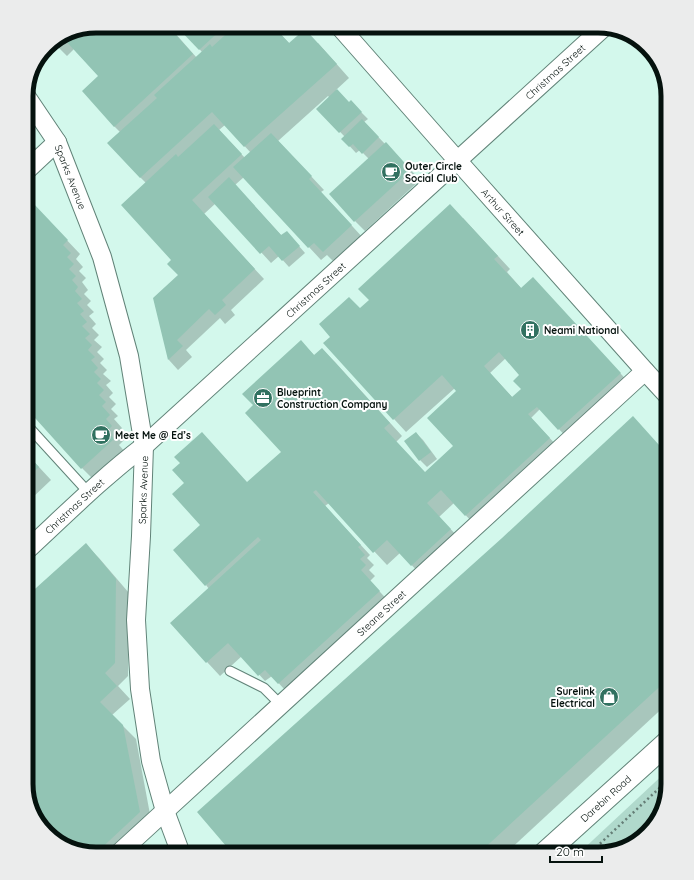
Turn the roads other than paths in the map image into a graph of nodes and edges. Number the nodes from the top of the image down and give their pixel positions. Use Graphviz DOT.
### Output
graph roads {
  1 [pos="345,33"];
  2 [pos="597,33"];
  3 [pos="33,106"];
  4 [pos="57,142"];
  5 [pos="457,160"];
  6 [pos="33,164"];
  7 [pos="645,371"];
  8 [pos="661,388"];
  9 [pos="33,432"];
  10 [pos="144,446"];
  11 [pos="89,493"];
  12 [pos="33,545"];
  13 [pos="230,671"];
  14 [pos="281,705"];
  15 [pos="661,748"];
  16 [pos="165,811"];
  17 [pos="126,847"];
  18 [pos="178,847"];
  19 [pos="552,847"];
  1 -- 5 [label="street, Arthur Street"];
  2 -- 5 [label="street, Christmas Street"];
  3 -- 4 [label="street, Sparks Avenue"];
  4 -- 6 [label="street"];
  4 -- 10 [label="street, Sparks Avenue"];
  5 -- 7 [label="street, Arthur Street"];
  5 -- 10 [label="street, Christmas Street"];
  7 -- 8 [label="street, Arthur Street"];
  7 -- 14 [label="street, Steane Street"];
  9 -- 11 [label="lane"];
  10 -- 11 [label="street, Christmas Street"];
  10 -- 16 [label="street, Sparks Avenue"];
  11 -- 12 [label="street, Christmas Street"];
  13 -- 14 [label="lane"];
  14 -- 16 [label="street, Steane Street"];
  15 -- 19 [label="main road, Darebin Road"];
  16 -- 17 [label="street, Steane Street"];
  16 -- 18 [label="street, Sparks Avenue"];
}
